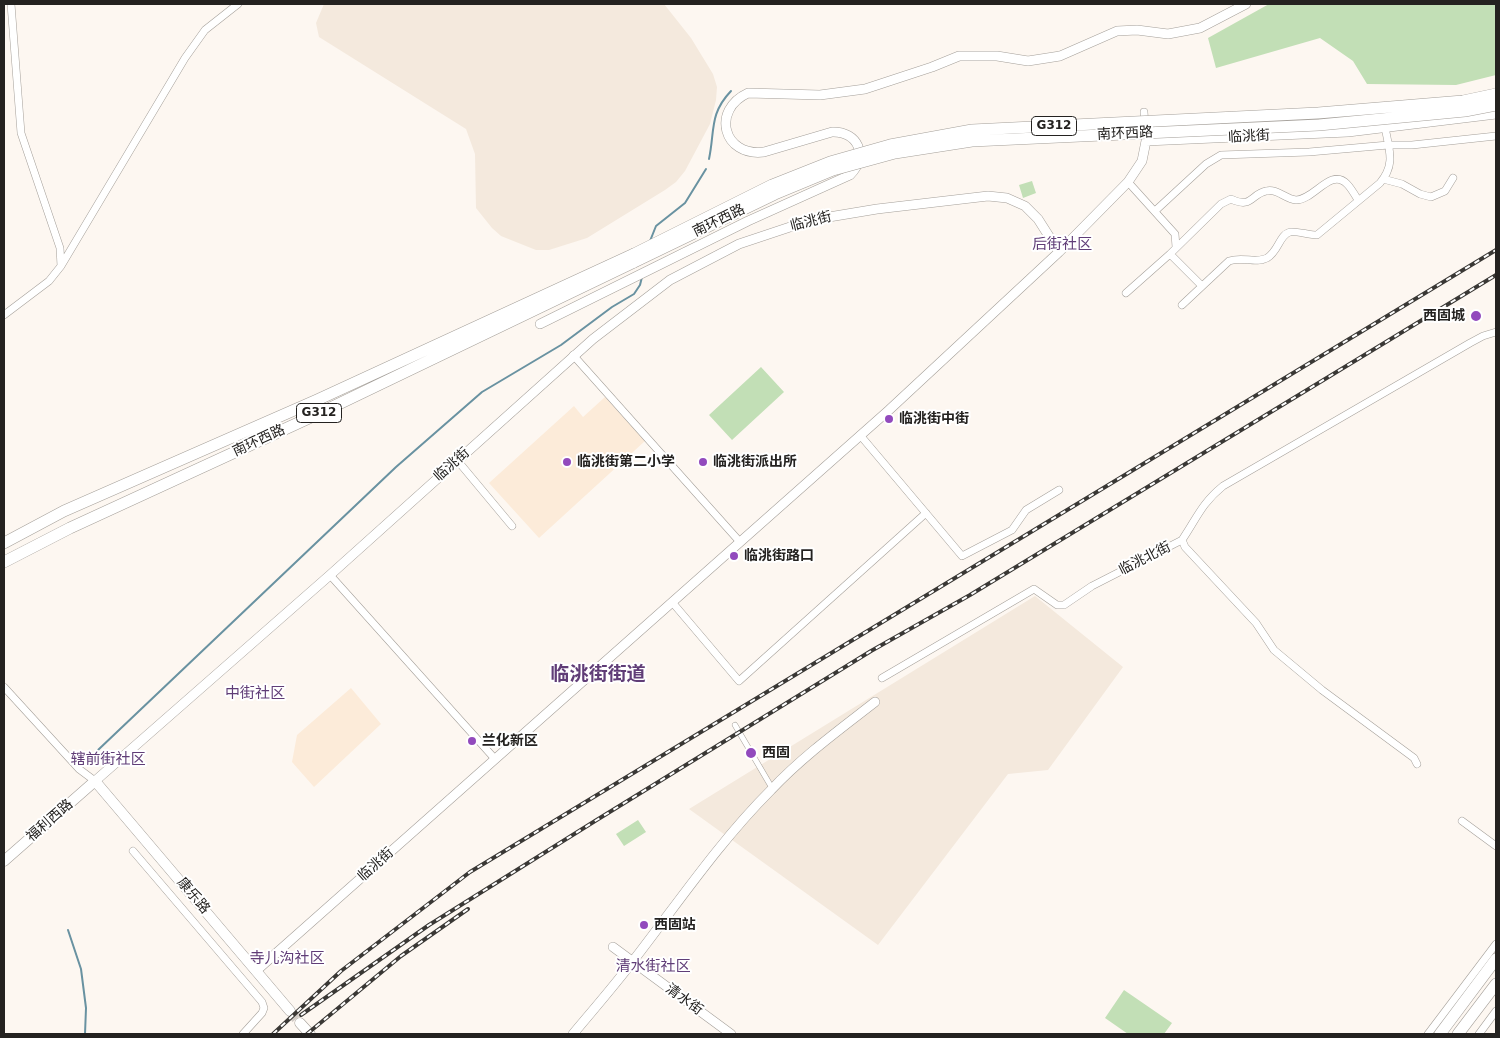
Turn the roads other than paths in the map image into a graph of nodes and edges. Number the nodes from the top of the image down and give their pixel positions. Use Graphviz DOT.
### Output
graph roads {
  1 [pos="12,4"];
  2 [pos="238,4"];
  3 [pos="1246,4"];
  4 [pos="1496,94"];
  5 [pos="1496,106"];
  6 [pos="1144,112"];
  7 [pos="1496,114"];
  8 [pos="1385,128"];
  9 [pos="1496,136"];
  10 [pos="1146,141"];
  11 [pos="1388,145"];
  12 [pos="1453,178"];
  13 [pos="1383,179"];
  14 [pos="1128,182"];
  15 [pos="1358,200"];
  16 [pos="1155,211"];
  17 [pos="1176,247"];
  18 [pos="1058,252"];
  19 [pos="1170,254"];
  20 [pos="634,258"];
  21 [pos="61,266"];
  22 [pos="1201,285"];
  23 [pos="1126,293"];
  24 [pos="1182,305"];
  25 [pos="4,315"];
  26 [pos="540,324"];
  27 [pos="1496,332"];
  28 [pos="574,355"];
  29 [pos="317,400"];
  30 [pos="322,412"];
  31 [pos="860,435"];
  32 [pos="457,460"];
  33 [pos="1059,490"];
  34 [pos="926,513"];
  35 [pos="512,526"];
  36 [pos="1182,540"];
  37 [pos="740,542"];
  38 [pos="4,543"];
  39 [pos="4,562"];
  40 [pos="330,575"];
  41 [pos="672,602"];
  42 [pos="882,678"];
  43 [pos="4,687"];
  44 [pos="875,702"];
  45 [pos="734,724"];
  46 [pos="495,759"];
  47 [pos="1417,764"];
  48 [pos="95,781"];
  49 [pos="772,788"];
  50 [pos="1462,821"];
  51 [pos="1496,846"];
  52 [pos="133,851"];
  53 [pos="4,861"];
  54 [pos="1496,944"];
  55 [pos="613,947"];
  56 [pos="1496,959"];
  57 [pos="632,962"];
  58 [pos="256,971"];
  59 [pos="1496,984"];
  60 [pos="290,1011"];
  61 [pos="1496,1011"];
  62 [pos="300,1023"];
  63 [pos="243,1034"];
  64 [pos="310,1034"];
  65 [pos="573,1034"];
  66 [pos="731,1034"];
  67 [pos="1428,1034"];
  68 [pos="1440,1034"];
  69 [pos="1458,1034"];
  70 [pos="1479,1034"];
  1 -- 21 [label="street"];
  2 -- 21 [label="street"];
  3 -- 26 [label="street"];
  4 -- 20 [label="main road, 南环西路 / G312, bridge"];
  5 -- 20 [label="main road, 南环西路 / G312, bridge"];
  6 -- 10 [label="street"];
  7 -- 8 [label="street, 临洮街"];
  8 -- 10 [label="street, 临洮街"];
  8 -- 11 [label="street"];
  9 -- 11 [label="street"];
  10 -- 14 [label="street, 临洮街"];
  11 -- 13 [label="street"];
  11 -- 16 [label="street"];
  12 -- 13 [label="street"];
  13 -- 15 [label="street"];
  14 -- 16 [label="street"];
  14 -- 18 [label="street, 临洮街"];
  15 -- 17 [label="street"];
  15 -- 22 [label="street"];
  16 -- 17 [label="street"];
  17 -- 19 [label="street"];
  18 -- 28 [label="street, 临洮街"];
  18 -- 31 [label="street, 临洮街"];
  19 -- 22 [label="street"];
  19 -- 23 [label="street"];
  20 -- 29 [label="main road, 南环西路 / G312"];
  20 -- 30 [label="main road, 南环西路 / G312"];
  21 -- 25 [label="street"];
  22 -- 24 [label="street"];
  27 -- 36 [label="street, 临洮北街"];
  28 -- 32 [label="street, 临洮街"];
  28 -- 37 [label="street"];
  29 -- 30 [label="main road"];
  29 -- 38 [label="main road, 南环西路 / G312"];
  30 -- 39 [label="main road, 南环西路 / G312"];
  31 -- 34 [label="street"];
  31 -- 37 [label="street, 临洮街"];
  32 -- 35 [label="street"];
  32 -- 40 [label="street, 临洮街"];
  33 -- 34 [label="street"];
  34 -- 41 [label="street"];
  36 -- 42 [label="street, 临洮北街"];
  36 -- 47 [label="street"];
  37 -- 41 [label="street, 临洮街"];
  40 -- 46 [label="street"];
  40 -- 48 [label="street, 临洮街"];
  41 -- 46 [label="street, 临洮街"];
  43 -- 48 [label="street"];
  44 -- 49 [label="street"];
  45 -- 49 [label="street"];
  46 -- 58 [label="street, 临洮街"];
  48 -- 53 [label="main road, 福利西路"];
  48 -- 58 [label="main road, 康乐路"];
  49 -- 57 [label="street"];
  50 -- 51 [label="street"];
  52 -- 63 [label="street"];
  54 -- 67 [label="street"];
  55 -- 57 [label="street, 清水街"];
  56 -- 68 [label="main road"];
  57 -- 65 [label="street"];
  57 -- 66 [label="street, 清水街"];
  58 -- 60 [label="main road, 康乐路"];
  59 -- 69 [label="main road"];
  61 -- 70 [label="street"];
  62 -- 64 [label="main road"];
}
